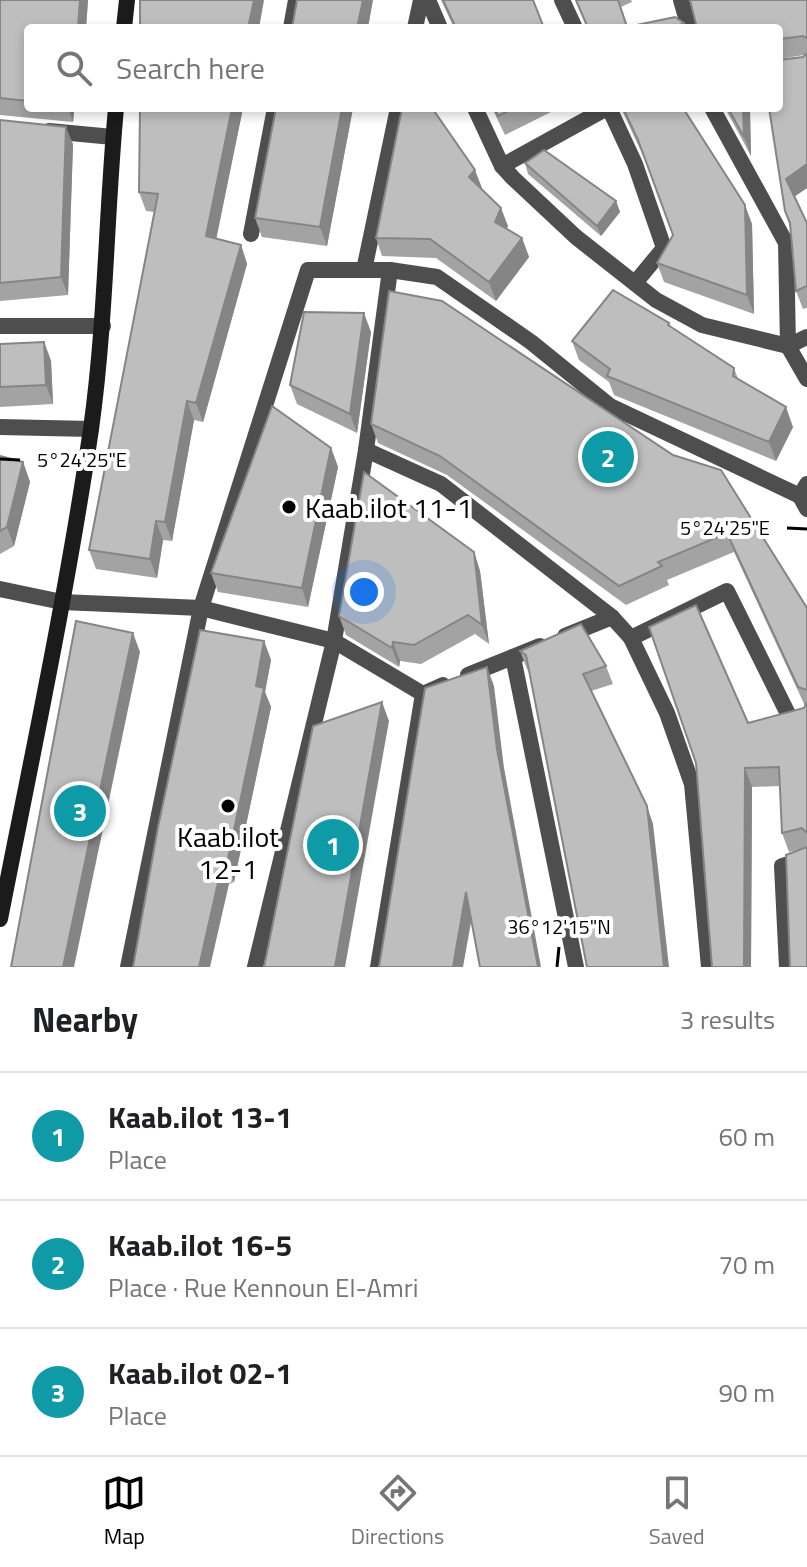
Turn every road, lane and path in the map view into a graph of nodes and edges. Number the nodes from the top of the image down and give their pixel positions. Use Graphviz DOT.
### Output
graph roads {
  1 [pos="127,0"];
  2 [pos="296,0"];
  3 [pos="421,0"];
  4 [pos="428,0"];
  5 [pos="562,0"];
  6 [pos="681,0"];
  7 [pos="124,24"];
  8 [pos="292,24"];
  9 [pos="416,24"];
  10 [pos="438,24"];
  11 [pos="573,24"];
  12 [pos="688,24"];
  13 [pos="116,112"];
  14 [pos="274,112"];
  15 [pos="397,112"];
  16 [pos="477,112"];
  17 [pos="601,112"];
  18 [pos="610,112"];
  19 [pos="714,112"];
  20 [pos="28,129"];
  21 [pos="113,137"];
  22 [pos="502,166"];
  23 [pos="251,234"];
  24 [pos="364,270"];
  25 [pos="390,270"];
  26 [pos="635,283"];
  27 [pos="0,326"];
  28 [pos="103,326"];
  29 [pos="807,337"];
  30 [pos="788,346"];
  31 [pos="807,379"];
  32 [pos="0,427"];
  33 [pos="91,429"];
  34 [pos="366,450"];
  35 [pos="805,496"];
  36 [pos="0,589"];
  37 [pos="62,602"];
  38 [pos="201,608"];
  39 [pos="612,617"];
  40 [pos="631,638"];
  41 [pos="334,641"];
  42 [pos="513,657"];
  43 [pos="423,694"];
  44 [pos="807,717"];
  45 [pos="807,858"];
  46 [pos="0,919"];
  47 [pos="128,967"];
  48 [pos="255,967"];
  49 [pos="378,967"];
  50 [pos="576,967"];
  51 [pos="709,967"];
  52 [pos="787,967"];
  1 -- 7 [label="street"];
  2 -- 8 [label="street"];
  3 -- 9 [label="street"];
  4 -- 10 [label="street"];
  5 -- 11 [label="street"];
  6 -- 12 [label="street"];
  13 -- 21 [label="street"];
  14 -- 23 [label="street"];
  15 -- 24 [label="street"];
  16 -- 22 [label="street"];
  17 -- 22 [label="street"];
  18 -- 26 [label="street"];
  19 -- 30 [label="street"];
  20 -- 21 [label="street"];
  21 -- 28 [label="street"];
  22 -- 26 [label="street"];
  24 -- 25 [label="street"];
  24 -- 38 [label="street"];
  25 -- 34 [label="street"];
  25 -- 35 [label="street"];
  26 -- 30 [label="street"];
  27 -- 28 [label="street"];
  28 -- 33 [label="street"];
  29 -- 30 [label="street"];
  30 -- 31 [label="street"];
  32 -- 33 [label="street"];
  33 -- 37 [label="street"];
  34 -- 39 [label="street"];
  34 -- 41 [label="street"];
  36 -- 37 [label="street"];
  37 -- 38 [label="street"];
  37 -- 46 [label="street"];
  38 -- 41 [label="street"];
  38 -- 47 [label="street"];
  39 -- 40 [label="street"];
  39 -- 42 [label="street"];
  40 -- 44 [label="street"];
  40 -- 51 [label="street"];
  41 -- 43 [label="street"];
  41 -- 48 [label="street"];
  42 -- 43 [label="street"];
  42 -- 50 [label="street"];
  43 -- 49 [label="street"];
  45 -- 52 [label="street"];
}
